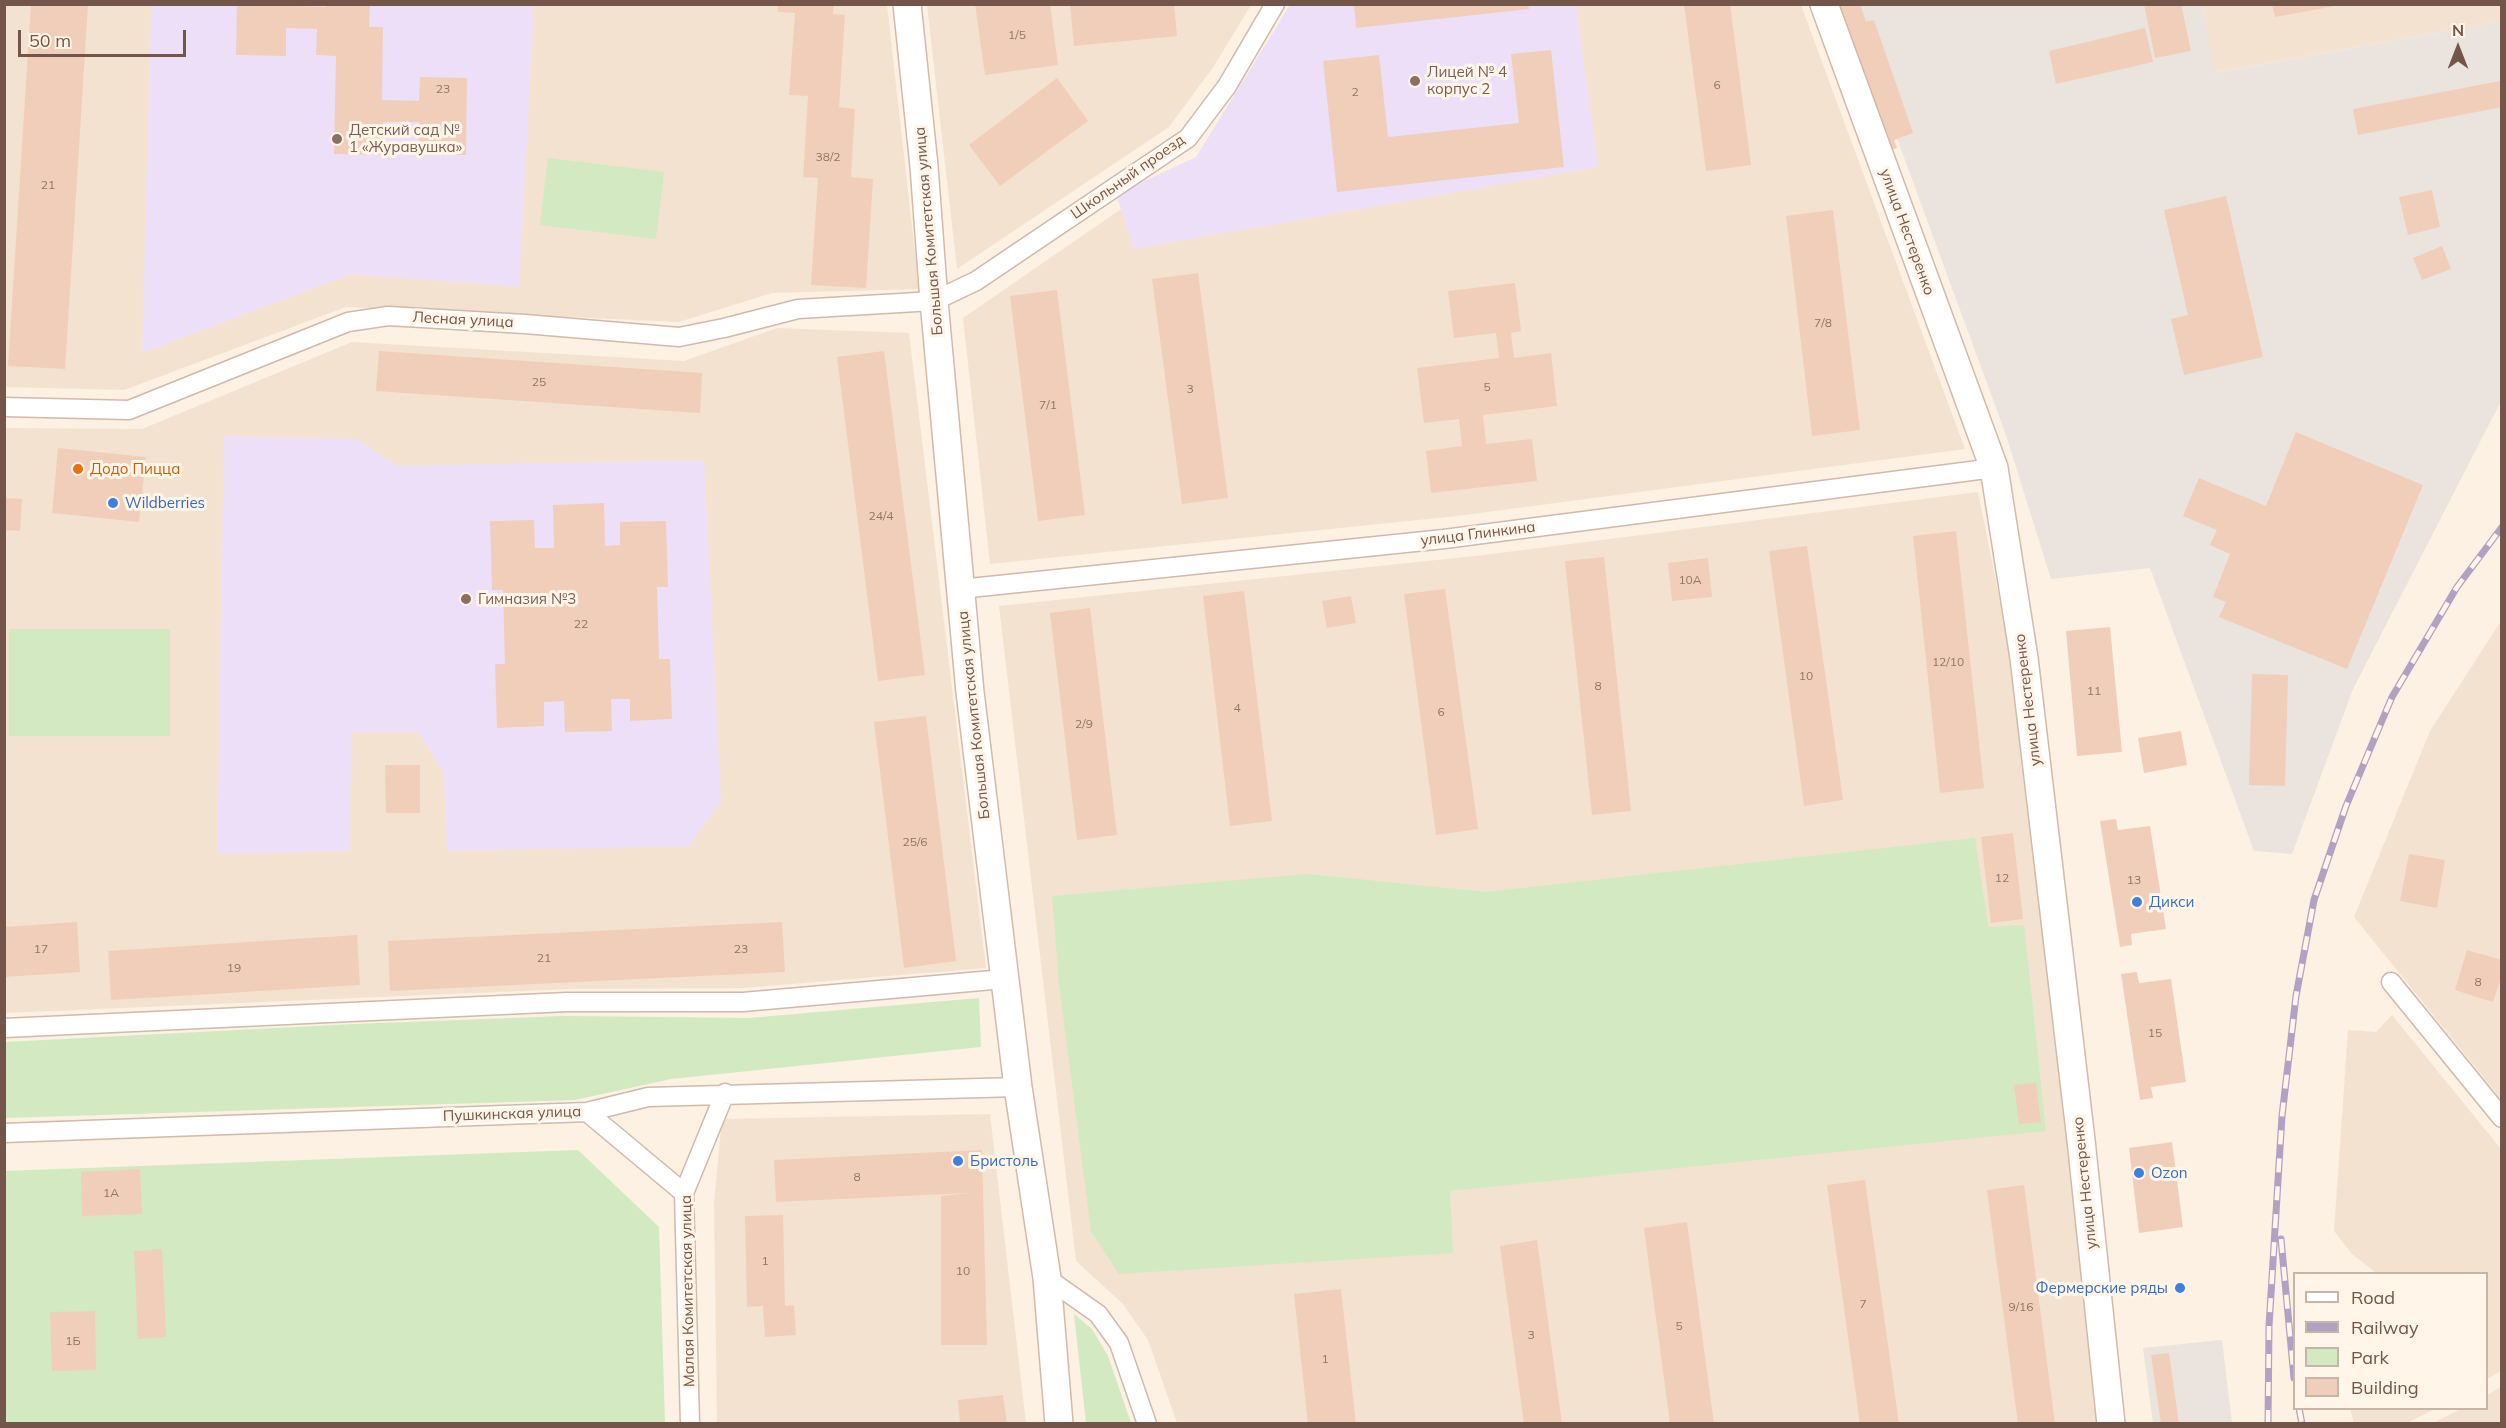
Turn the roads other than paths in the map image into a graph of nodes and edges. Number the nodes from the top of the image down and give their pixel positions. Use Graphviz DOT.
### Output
graph roads {
  1 [pos="907,4"];
  2 [pos="1275,4"];
  3 [pos="1824,4"];
  4 [pos="934,301"];
  5 [pos="4,407"];
  6 [pos="1994,468"];
  7 [pos="960,589"];
  8 [pos="1004,979"];
  9 [pos="2391,982"];
  10 [pos="4,1028"];
  11 [pos="1018,1087"];
  12 [pos="725,1093"];
  13 [pos="587,1112"];
  14 [pos="2502,1118"];
  15 [pos="4,1133"];
  16 [pos="684,1193"];
  17 [pos="1047,1278"];
  18 [pos="690,1424"];
  19 [pos="1059,1424"];
  20 [pos="1147,1424"];
  21 [pos="2111,1424"];
  1 -- 4 [label="street, Большая Комитетская улица"];
  2 -- 4 [label="street, Школьный проезд"];
  3 -- 6 [label="street, улица Нестеренко"];
  4 -- 5 [label="street, Лесная улица"];
  4 -- 7 [label="street, Большая Комитетская улица"];
  6 -- 7 [label="street, улица Глинкина"];
  6 -- 21 [label="street, улица Нестеренко"];
  7 -- 8 [label="street, Большая Комитетская улица"];
  8 -- 10 [label="street"];
  8 -- 11 [label="street, Большая Комитетская улица"];
  9 -- 14 [label="street"];
  11 -- 12 [label="street, Пушкинская улица"];
  11 -- 17 [label="street, Большая Комитетская улица"];
  12 -- 13 [label="street, Пушкинская улица"];
  12 -- 16 [label="street, Малая Комитетская улица"];
  13 -- 15 [label="street, Пушкинская улица"];
  13 -- 16 [label="street"];
  16 -- 18 [label="street, Малая Комитетская улица"];
  17 -- 19 [label="street, Большая Комитетская улица"];
  17 -- 20 [label="street"];
}
